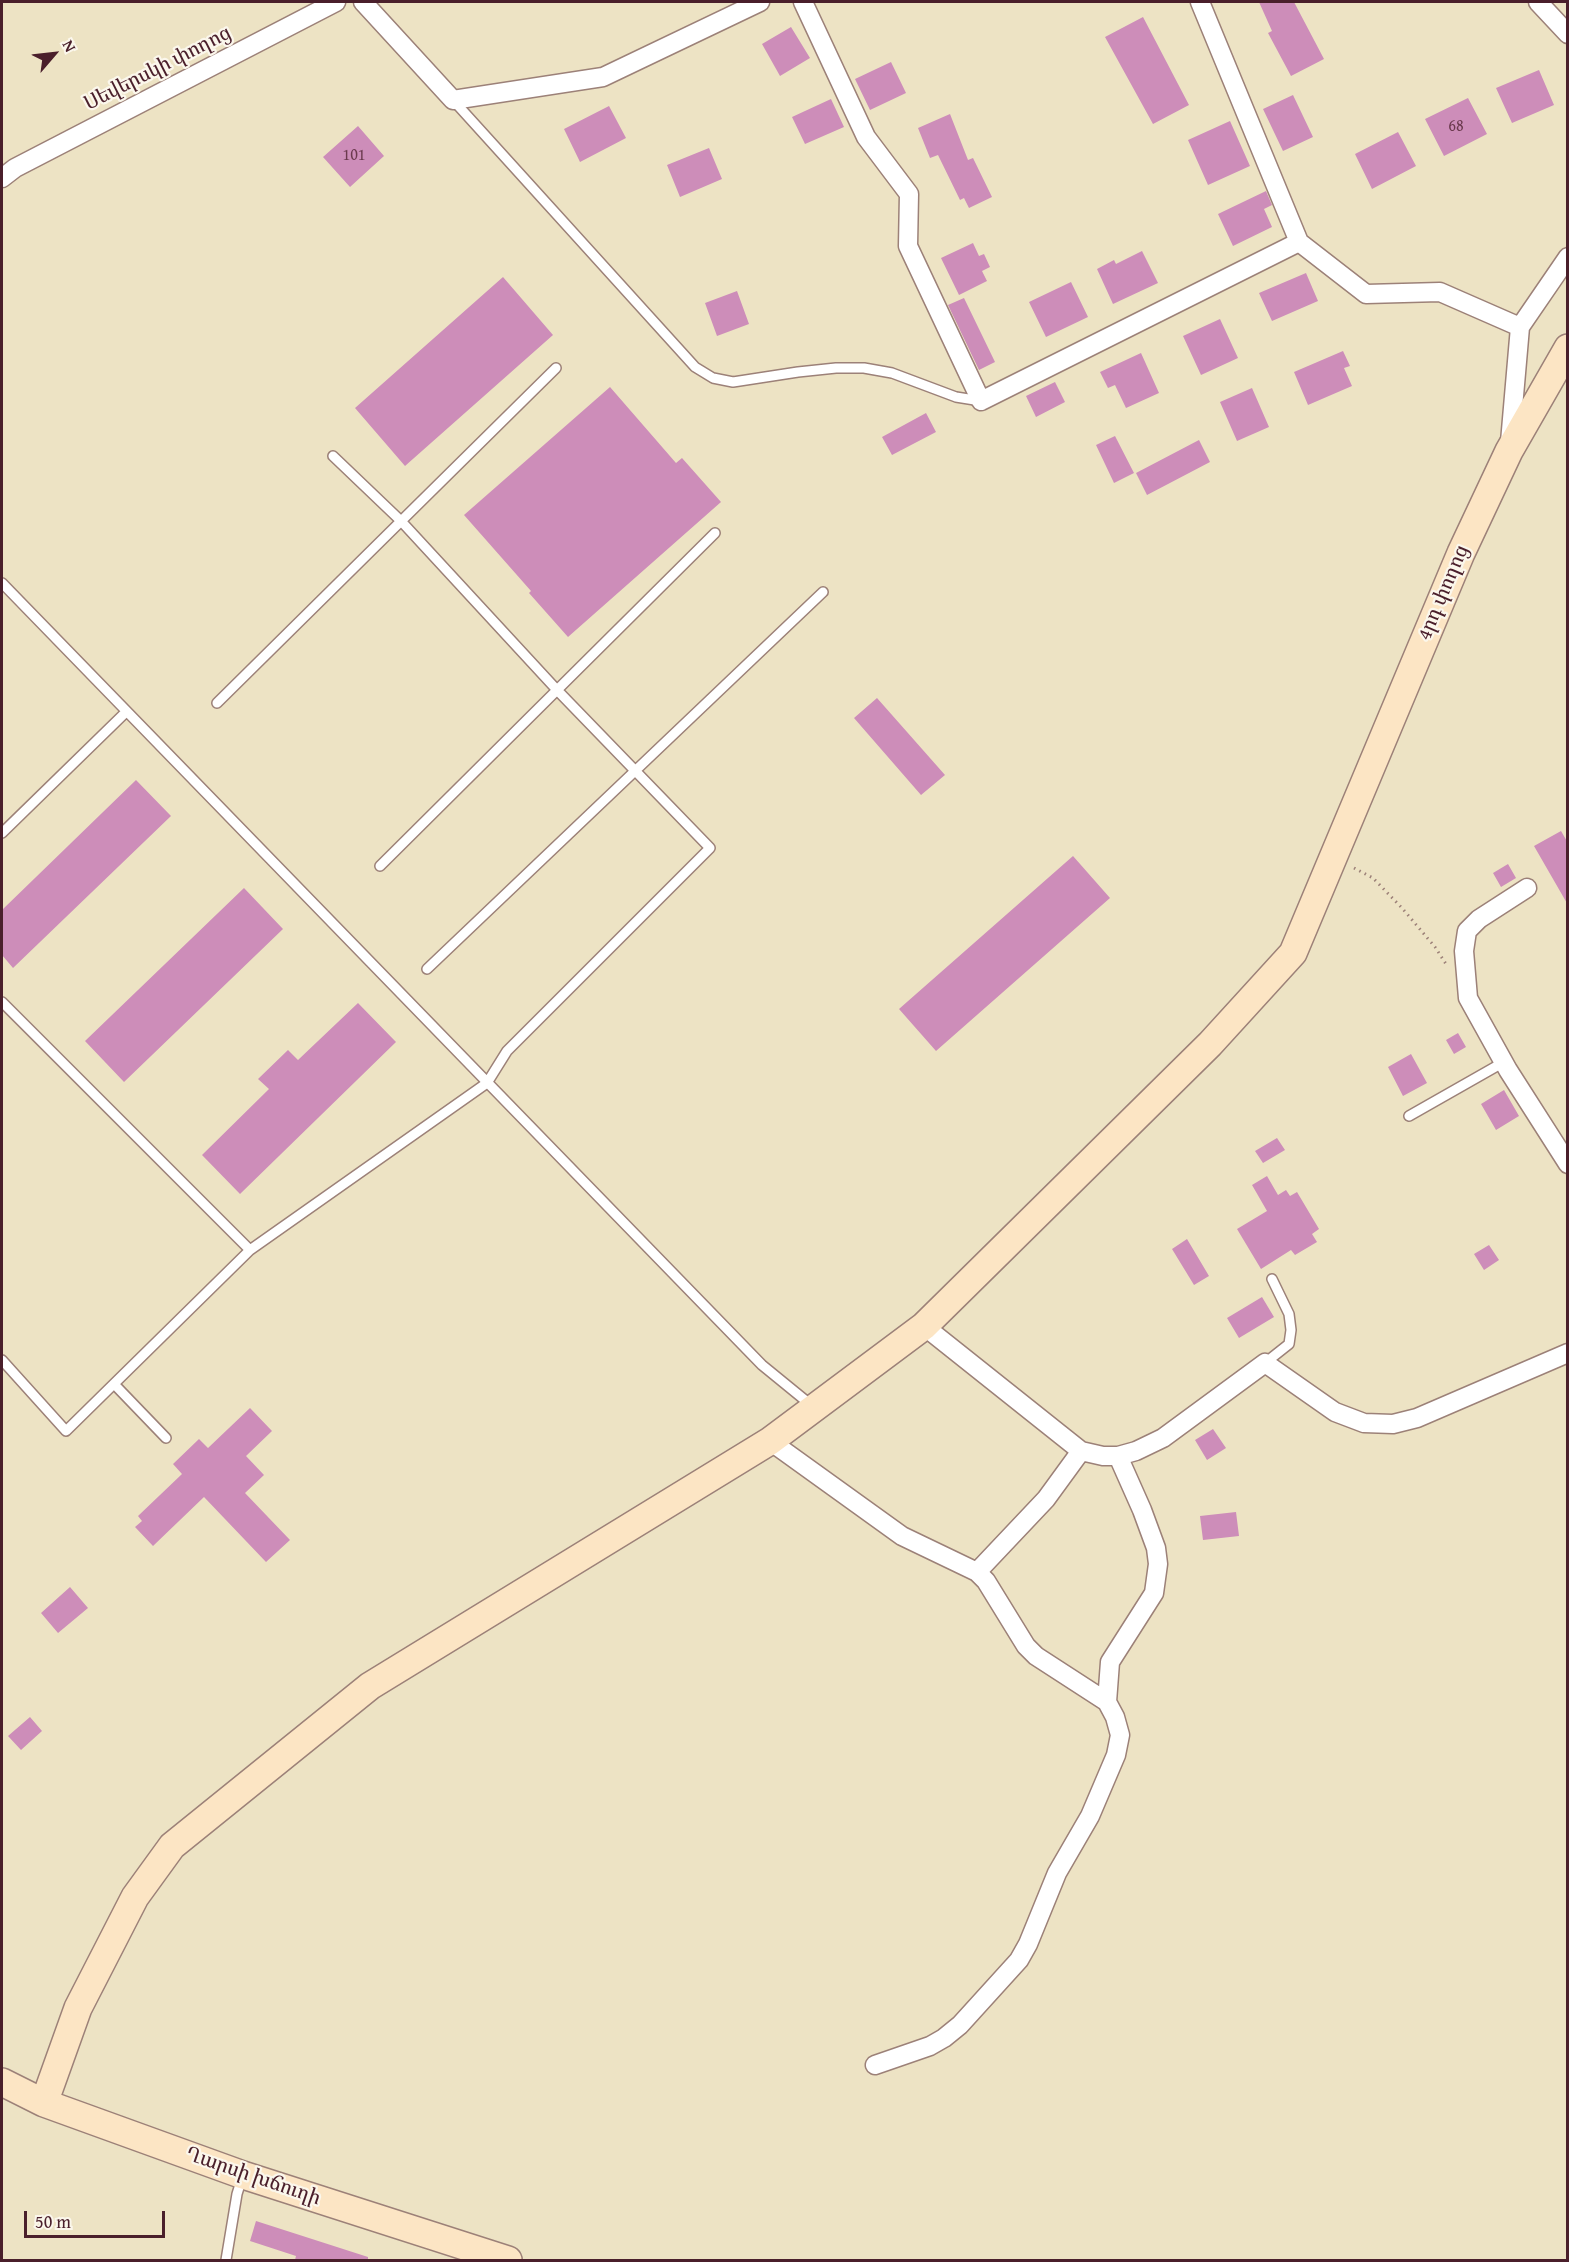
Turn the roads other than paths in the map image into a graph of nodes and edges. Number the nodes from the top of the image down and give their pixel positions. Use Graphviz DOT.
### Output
graph roads {
  1 [pos="336,2"];
  2 [pos="363,2"];
  3 [pos="760,2"];
  4 [pos="803,2"];
  5 [pos="1200,2"];
  6 [pos="1538,2"];
  7 [pos="1568,34"];
  8 [pos="453,100"];
  9 [pos="2,178"];
  10 [pos="1299,242"];
  11 [pos="1568,257"];
  12 [pos="1520,327"];
  13 [pos="1568,348"];
  14 [pos="556,368"];
  15 [pos="981,401"];
  16 [pos="1509,451"];
  17 [pos="333,456"];
  18 [pos="401,521"];
  19 [pos="715,533"];
  20 [pos="2,583"];
  21 [pos="823,592"];
  22 [pos="557,690"];
  23 [pos="217,703"];
  24 [pos="126,712"];
  25 [pos="636,770"];
  26 [pos="2,833"];
  27 [pos="380,867"];
  28 [pos="1527,888"];
  29 [pos="427,969"];
  30 [pos="2,1002"];
  31 [pos="1503,1062"];
  32 [pos="487,1083"];
  33 [pos="1409,1116"];
  34 [pos="1568,1164"];
  35 [pos="249,1250"];
  36 [pos="1272,1280"];
  37 [pos="924,1326"];
  38 [pos="1568,1353"];
  39 [pos="2,1360"];
  40 [pos="1265,1364"];
  41 [pos="114,1384"];
  42 [pos="815,1409"];
  43 [pos="166,1438"];
  44 [pos="770,1441"];
  45 [pos="1081,1451"];
  46 [pos="1118,1456"];
  47 [pos="977,1572"];
  48 [pos="1107,1702"];
  49 [pos="875,2065"];
  50 [pos="2,2082"];
  51 [pos="44,2103"];
  52 [pos="243,2175"];
  53 [pos="226,2260"];
  54 [pos="508,2260"];
  1 -- 9 [label="street, Սեվերսկի փողոց"];
  2 -- 8 [label="street"];
  3 -- 8 [label="street"];
  4 -- 15 [label="street"];
  5 -- 10 [label="street"];
  6 -- 7 [label="street"];
  8 -- 15 [label="lane"];
  10 -- 12 [label="street"];
  10 -- 15 [label="street"];
  11 -- 12 [label="street"];
  12 -- 16 [label="street"];
  13 -- 16 [label="street, 4րդ փողոց"];
  14 -- 18 [label="lane"];
  16 -- 37 [label="street, 4րդ փողոց"];
  17 -- 18 [label="lane"];
  18 -- 22 [label="lane"];
  18 -- 23 [label="lane"];
  19 -- 22 [label="lane"];
  20 -- 24 [label="lane"];
  21 -- 25 [label="lane"];
  22 -- 25 [label="lane"];
  22 -- 27 [label="lane"];
  24 -- 26 [label="lane"];
  24 -- 32 [label="lane"];
  25 -- 29 [label="lane"];
  25 -- 32 [label="lane"];
  28 -- 31 [label="street"];
  30 -- 35 [label="lane"];
  31 -- 33 [label="lane"];
  31 -- 34 [label="street"];
  32 -- 35 [label="lane"];
  32 -- 42 [label="lane"];
  35 -- 41 [label="lane"];
  36 -- 40 [label="lane"];
  37 -- 42 [label="street, 4րդ փողոց"];
  37 -- 45 [label="street"];
  38 -- 40 [label="street"];
  39 -- 41 [label="lane"];
  40 -- 46 [label="street"];
  41 -- 43 [label="lane"];
  42 -- 44 [label="street, 4րդ փողոց"];
  44 -- 47 [label="street"];
  44 -- 51 [label="street, 4րդ փողոց"];
  45 -- 46 [label="street"];
  45 -- 47 [label="street"];
  46 -- 48 [label="street"];
  47 -- 48 [label="street"];
  48 -- 49 [label="street"];
  50 -- 51 [label="street, Ղարսի խճուղի"];
  51 -- 52 [label="street, Ղարսի խճուղի"];
  52 -- 53 [label="lane"];
  52 -- 54 [label="street, Ղարսի խճուղի"];
}
